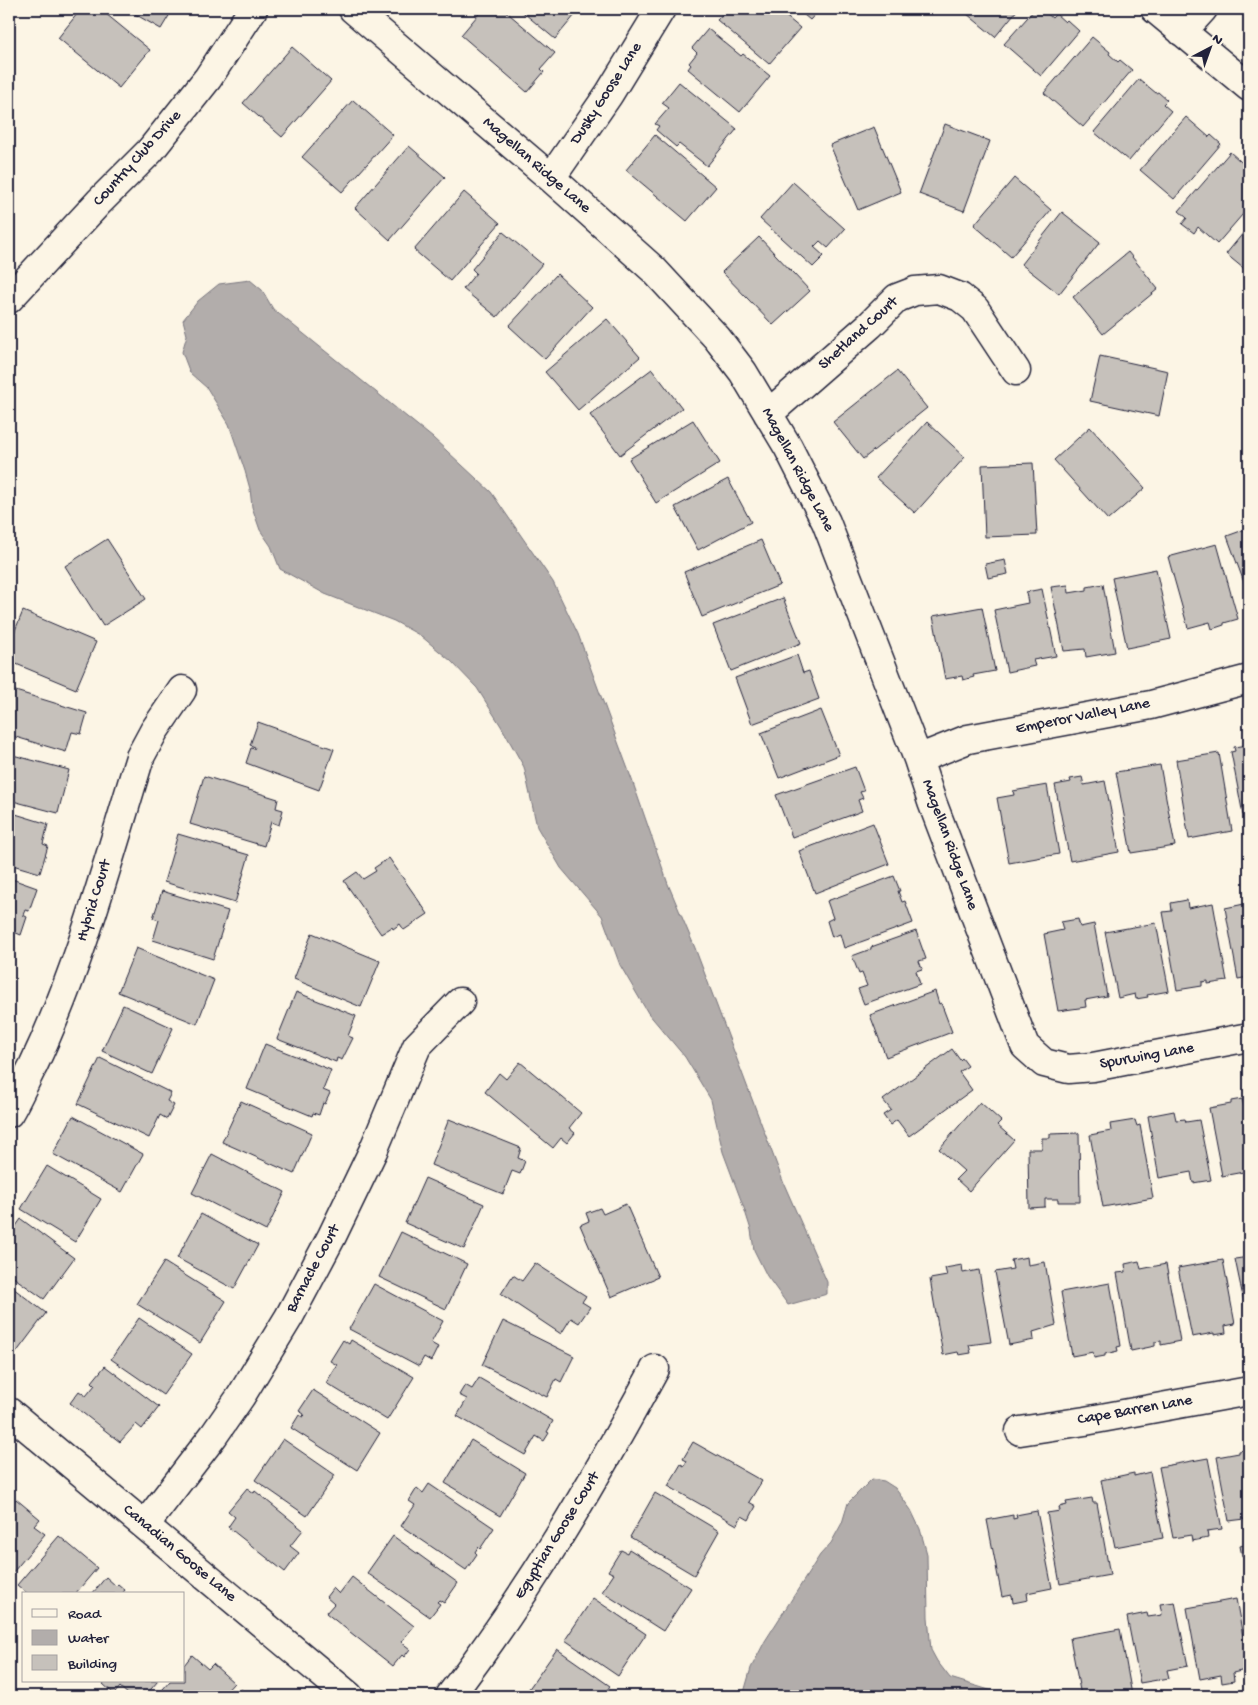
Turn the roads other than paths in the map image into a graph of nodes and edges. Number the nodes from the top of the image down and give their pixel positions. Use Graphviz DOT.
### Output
graph roads {
  1 [pos="253,9"];
  2 [pos="353,9"];
  3 [pos="661,9"];
  4 [pos="1155,9"];
  5 [pos="1203,9"];
  6 [pos="1182,32"];
  7 [pos="1249,87"];
  8 [pos="551,178"];
  9 [pos="9,299"];
  10 [pos="1016,371"];
  11 [pos="768,414"];
  12 [pos="1249,679"];
  13 [pos="182,690"];
  14 [pos="918,758"];
  15 [pos="460,1002"];
  16 [pos="1249,1037"];
  17 [pos="1044,1063"];
  18 [pos="9,1113"];
  19 [pos="655,1369"];
  20 [pos="1249,1391"];
  21 [pos="9,1412"];
  22 [pos="1020,1431"];
  23 [pos="145,1525"];
  24 [pos="349,1696"];
  25 [pos="450,1696"];
  1 -- 9 [label="street, Country Club Drive"];
  2 -- 8 [label="street, Magellan Ridge Lane"];
  3 -- 8 [label="street, Dusky Goose Lane"];
  4 -- 6 [label="street"];
  5 -- 6 [label="street"];
  6 -- 7 [label="street"];
  8 -- 11 [label="street, Magellan Ridge Lane"];
  10 -- 11 [label="street, Shetland Court"];
  11 -- 14 [label="street, Magellan Ridge Lane"];
  12 -- 14 [label="street, Emperor Valley Lane"];
  13 -- 18 [label="street, Hybrid Court"];
  14 -- 17 [label="street, Magellan Ridge Lane"];
  15 -- 23 [label="street, Barnacle Court"];
  16 -- 17 [label="street, Spurwing Lane"];
  19 -- 25 [label="street, Egyptian Goose Court"];
  20 -- 22 [label="street, Cape Barren Lane"];
  21 -- 23 [label="street, Canadian Goose Lane"];
  23 -- 24 [label="street, Canadian Goose Lane"];
}
